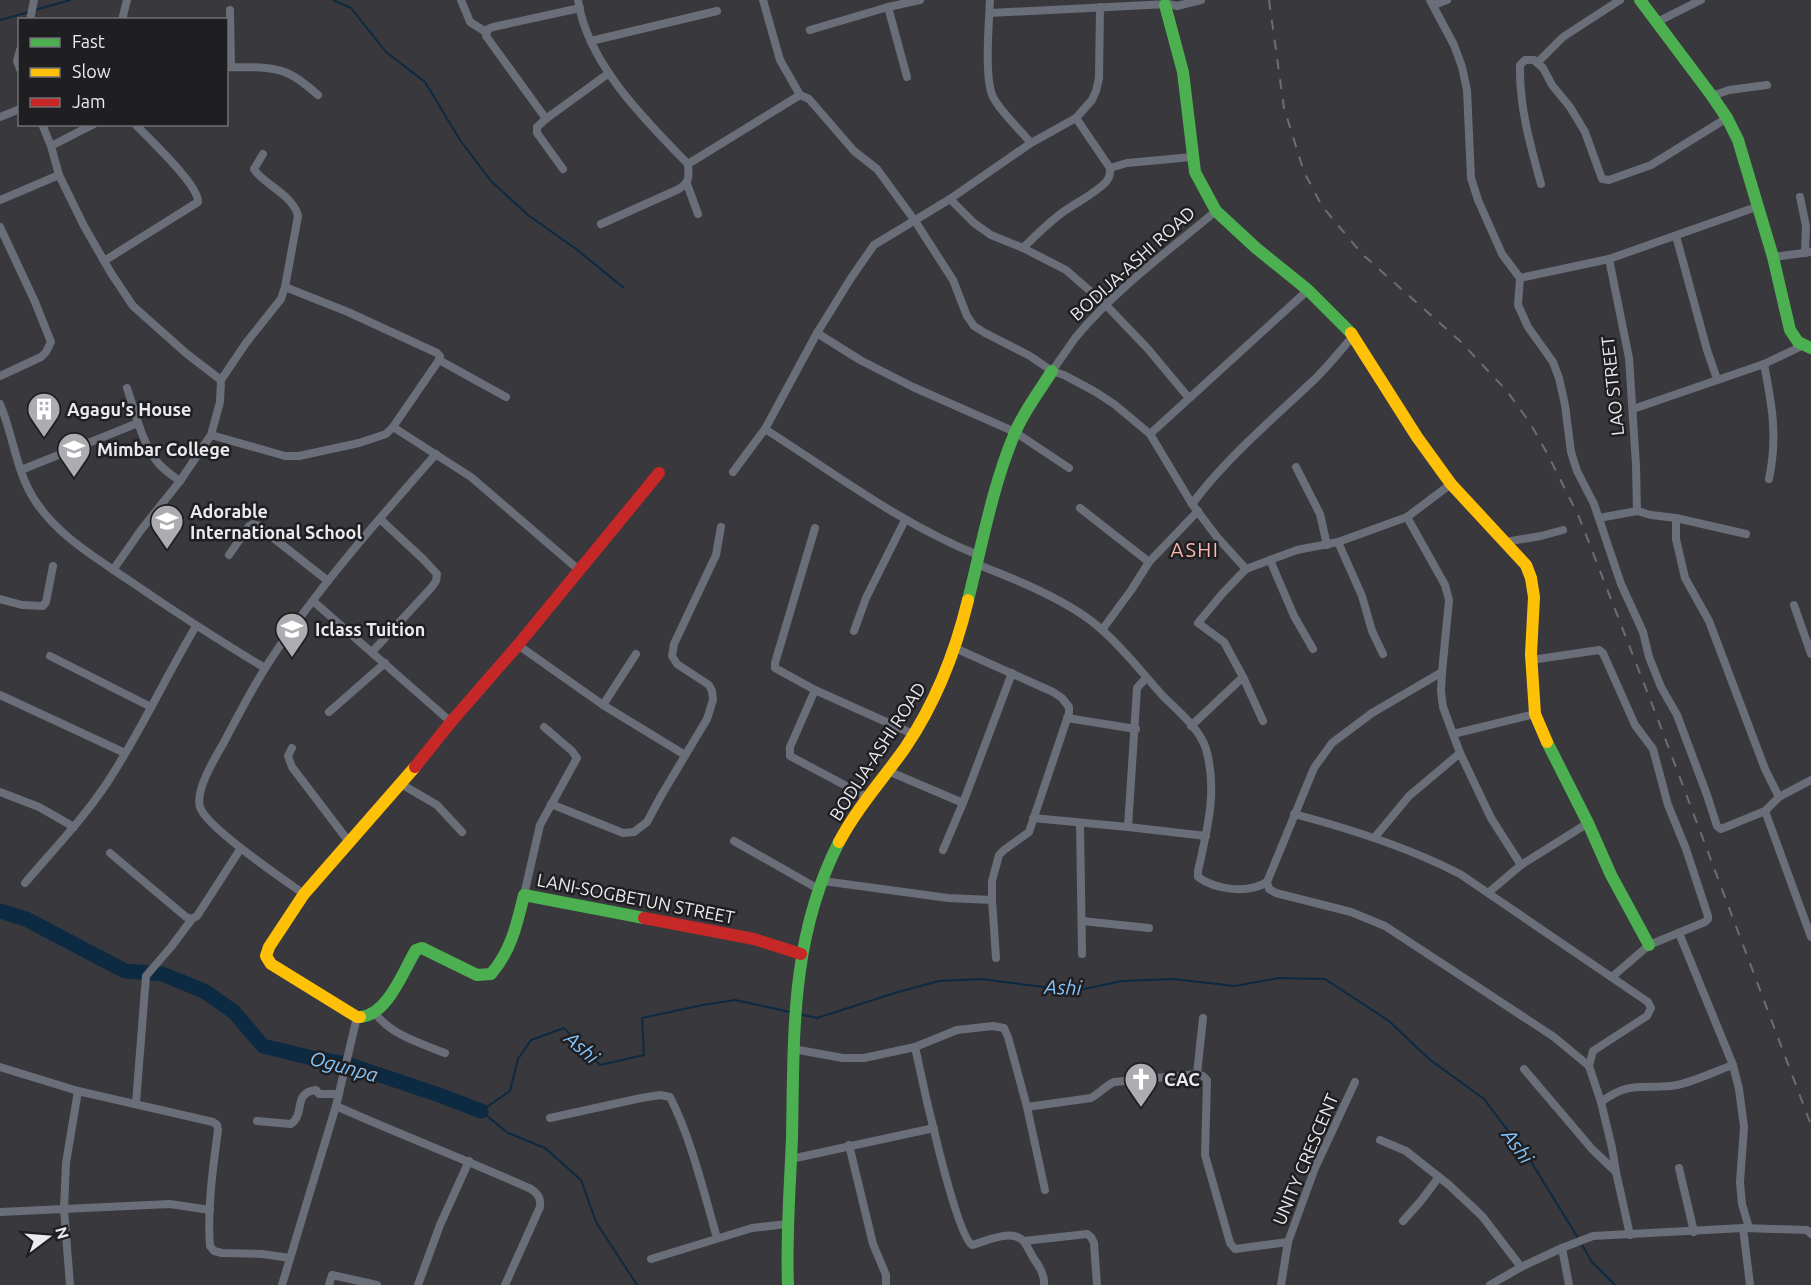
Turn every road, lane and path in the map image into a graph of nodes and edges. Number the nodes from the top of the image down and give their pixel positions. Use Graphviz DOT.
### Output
graph roads {
  1 [pos="127,0"];
  2 [pos="461,0"];
  3 [pos="763,0"];
  4 [pos="920,0"];
  5 [pos="990,0"];
  6 [pos="1201,0"];
  7 [pos="1447,0"];
  8 [pos="1620,0"];
  9 [pos="1640,0"];
  10 [pos="1701,0"];
  11 [pos="33,3"];
  12 [pos="1167,3"];
  13 [pos="1432,3"];
  14 [pos="579,4"];
  15 [pos="888,7"];
  16 [pos="1100,7"];
  17 [pos="230,10"];
  18 [pos="717,11"];
  19 [pos="990,13"];
  20 [pos="30,18"];
  21 [pos="122,18"];
  22 [pos="1657,22"];
  23 [pos="810,30"];
  24 [pos="486,32"];
  25 [pos="591,41"];
  26 [pos="1537,63"];
  27 [pos="229,67"];
  28 [pos="609,73"];
  29 [pos="907,77"];
  30 [pos="1767,85"];
  31 [pos="318,95"];
  32 [pos="800,95"];
  33 [pos="1712,96"];
  34 [pos="18,110"];
  35 [pos="0,117"];
  36 [pos="547,118"];
  37 [pos="1076,118"];
  38 [pos="1727,118"];
  39 [pos="43,126"];
  40 [pos="90,126"];
  41 [pos="137,126"];
  42 [pos="1032,143"];
  43 [pos="51,146"];
  44 [pos="263,154"];
  45 [pos="1192,157"];
  46 [pos="688,164"];
  47 [pos="1110,168"];
  48 [pos="563,169"];
  49 [pos="59,175"];
  50 [pos="687,184"];
  51 [pos="1541,184"];
  52 [pos="1800,197"];
  53 [pos="950,199"];
  54 [pos="0,200"];
  55 [pos="1759,206"];
  56 [pos="1216,211"];
  57 [pos="698,214"];
  58 [pos="915,221"];
  59 [pos="601,224"];
  60 [pos="0,227"];
  61 [pos="1676,236"];
  62 [pos="1023,248"];
  63 [pos="1808,252"];
  64 [pos="1773,257"];
  65 [pos="1609,259"];
  66 [pos="104,261"];
  67 [pos="1520,278"];
  68 [pos="285,287"];
  69 [pos="1308,290"];
  70 [pos="1106,305"];
  71 [pos="817,333"];
  72 [pos="1353,336"];
  73 [pos="1806,347"];
  74 [pos="439,360"];
  75 [pos="1764,364"];
  76 [pos="1052,371"];
  77 [pos="0,376"];
  78 [pos="222,380"];
  79 [pos="1717,380"];
  80 [pos="127,388"];
  81 [pos="506,397"];
  82 [pos="1188,398"];
  83 [pos="0,404"];
  84 [pos="1633,409"];
  85 [pos="138,423"];
  86 [pos="393,428"];
  87 [pos="765,429"];
  88 [pos="1015,432"];
  89 [pos="1150,434"];
  90 [pos="210,435"];
  91 [pos="436,454"];
  92 [pos="1296,467"];
  93 [pos="1069,468"];
  94 [pos="21,470"];
  95 [pos="733,472"];
  96 [pos="659,473"];
  97 [pos="1769,479"];
  98 [pos="180,482"];
  99 [pos="1450,484"];
  100 [pos="1195,507"];
  101 [pos="1080,508"];
  102 [pos="1637,511"];
  103 [pos="1407,517"];
  104 [pos="1599,518"];
  105 [pos="1676,518"];
  106 [pos="380,519"];
  107 [pos="905,520"];
  108 [pos="721,527"];
  109 [pos="815,528"];
  110 [pos="1563,530"];
  111 [pos="1746,534"];
  112 [pos="1338,542"];
  113 [pos="1505,542"];
  114 [pos="1326,545"];
  115 [pos="229,555"];
  116 [pos="977,560"];
  117 [pos="1270,560"];
  118 [pos="1149,562"];
  119 [pos="53,566"];
  120 [pos="1246,569"];
  121 [pos="113,570"];
  122 [pos="579,570"];
  123 [pos="328,580"];
  124 [pos="0,599"];
  125 [pos="313,601"];
  126 [pos="1794,605"];
  127 [pos="196,626"];
  128 [pos="1102,630"];
  129 [pos="854,631"];
  130 [pos="518,645"];
  131 [pos="955,648"];
  132 [pos="1313,649"];
  133 [pos="372,652"];
  134 [pos="636,654"];
  135 [pos="1383,654"];
  136 [pos="1811,654"];
  137 [pos="50,656"];
  138 [pos="1531,660"];
  139 [pos="385,663"];
  140 [pos="265,668"];
  141 [pos="1442,672"];
  142 [pos="1012,673"];
  143 [pos="1243,677"];
  144 [pos="1146,678"];
  145 [pos="815,690"];
  146 [pos="0,694"];
  147 [pos="603,705"];
  148 [pos="151,707"];
  149 [pos="329,712"];
  150 [pos="1535,714"];
  151 [pos="1067,718"];
  152 [pos="1263,721"];
  153 [pos="451,722"];
  154 [pos="1191,726"];
  155 [pos="544,727"];
  156 [pos="1136,729"];
  157 [pos="913,734"];
  158 [pos="1453,734"];
  159 [pos="292,748"];
  160 [pos="125,753"];
  161 [pos="1460,753"];
  162 [pos="685,755"];
  163 [pos="888,771"];
  164 [pos="1811,780"];
  165 [pos="401,784"];
  166 [pos="0,792"];
  167 [pos="867,797"];
  168 [pos="1779,798"];
  169 [pos="963,803"];
  170 [pos="551,804"];
  171 [pos="1765,811"];
  172 [pos="1294,814"];
  173 [pos="1034,818"];
  174 [pos="1080,823"];
  175 [pos="1588,823"];
  176 [pos="74,827"];
  177 [pos="1128,827"];
  178 [pos="462,832"];
  179 [pos="1206,837"];
  180 [pos="1375,837"];
  181 [pos="734,841"];
  182 [pos="349,842"];
  183 [pos="241,848"];
  184 [pos="943,850"];
  185 [pos="110,853"];
  186 [pos="1521,865"];
  187 [pos="1267,882"];
  188 [pos="25,883"];
  189 [pos="821,885"];
  190 [pos="1488,892"];
  191 [pos="304,894"];
  192 [pos="524,896"];
  193 [pos="992,900"];
  194 [pos="192,919"];
  195 [pos="1082,921"];
  196 [pos="1149,928"];
  197 [pos="1679,933"];
  198 [pos="1811,937"];
  199 [pos="1649,945"];
  200 [pos="801,954"];
  201 [pos="1082,954"];
  202 [pos="996,958"];
  203 [pos="1612,977"];
  204 [pos="375,1013"];
  205 [pos="357,1017"];
  206 [pos="1203,1018"];
  207 [pos="915,1047"];
  208 [pos="793,1049"];
  209 [pos="445,1053"];
  210 [pos="1733,1065"];
  211 [pos="1589,1066"];
  212 [pos="0,1068"];
  213 [pos="1524,1069"];
  214 [pos="1197,1074"];
  215 [pos="1355,1082"];
  216 [pos="78,1091"];
  217 [pos="339,1094"];
  218 [pos="1601,1102"];
  219 [pos="136,1104"];
  220 [pos="336,1106"];
  221 [pos="1027,1107"];
  222 [pos="550,1118"];
  223 [pos="257,1121"];
  224 [pos="934,1128"];
  225 [pos="1380,1140"];
  226 [pos="849,1145"];
  227 [pos="791,1159"];
  228 [pos="469,1161"];
  229 [pos="1679,1168"];
  230 [pos="1616,1172"];
  231 [pos="1439,1177"];
  232 [pos="1045,1190"];
  233 [pos="64,1209"];
  234 [pos="210,1210"];
  235 [pos="0,1212"];
  236 [pos="1403,1221"];
  237 [pos="787,1224"];
  238 [pos="1746,1228"];
  239 [pos="1694,1232"];
  240 [pos="1811,1234"];
  241 [pos="1630,1235"];
  242 [pos="717,1238"];
  243 [pos="1024,1241"];
  244 [pos="1288,1242"];
  245 [pos="1562,1248"];
  246 [pos="290,1258"];
  247 [pos="651,1259"];
  248 [pos="1521,1267"];
  249 [pos="70,1285"];
  250 [pos="282,1285"];
  251 [pos="328,1285"];
  252 [pos="377,1285"];
  253 [pos="418,1285"];
  254 [pos="505,1285"];
  255 [pos="788,1285"];
  256 [pos="886,1285"];
  257 [pos="1044,1285"];
  258 [pos="1097,1285"];
  259 [pos="1281,1285"];
  260 [pos="1490,1285"];
  261 [pos="1569,1285"];
  262 [pos="1750,1285"];
  1 -- 21 [label="street"];
  2 -- 24 [label="street"];
  3 -- 32 [label="street"];
  4 -- 15 [label="street"];
  5 -- 19 [label="street"];
  6 -- 12 [label="street"];
  7 -- 13 [label="street"];
  8 -- 26 [label="street"];
  9 -- 22 [label="street"];
  10 -- 22 [label="street"];
  11 -- 20 [label="street"];
  12 -- 16 [label="street"];
  12 -- 45 [label="street"];
  13 -- 67 [label="street"];
  14 -- 24 [label="street"];
  14 -- 25 [label="street"];
  15 -- 23 [label="street"];
  15 -- 29 [label="street"];
  16 -- 19 [label="street"];
  16 -- 37 [label="street"];
  17 -- 27 [label="street"];
  18 -- 25 [label="street"];
  19 -- 42 [label="street"];
  22 -- 33 [label="street"];
  24 -- 36 [label="street"];
  25 -- 28 [label="street"];
  26 -- 38 [label="street"];
  26 -- 51 [label="street"];
  27 -- 31 [label="street"];
  28 -- 36 [label="street"];
  28 -- 46 [label="street"];
  30 -- 33 [label="street"];
  32 -- 46 [label="street"];
  32 -- 58 [label="street"];
  33 -- 38 [label="street"];
  34 -- 35 [label="street"];
  36 -- 48 [label="street"];
  37 -- 42 [label="street"];
  37 -- 47 [label="street"];
  38 -- 55 [label="street"];
  39 -- 43 [label="street"];
  40 -- 43 [label="street"];
  41 -- 66 [label="street"];
  42 -- 53 [label="street"];
  43 -- 49 [label="street"];
  44 -- 68 [label="street"];
  45 -- 47 [label="street"];
  45 -- 56 [label="street"];
  46 -- 50 [label="street"];
  47 -- 62 [label="street"];
  49 -- 54 [label="street"];
  49 -- 66 [label="street"];
  50 -- 57 [label="street"];
  50 -- 59 [label="street"];
  52 -- 63 [label="street"];
  53 -- 58 [label="street"];
  53 -- 62 [label="street"];
  55 -- 61 [label="street"];
  55 -- 64 [label="street"];
  56 -- 69 [label="street"];
  56 -- 70 [label="street, BODIJA-ASHI ROAD"];
  58 -- 71 [label="street"];
  58 -- 76 [label="street"];
  60 -- 77 [label="street"];
  61 -- 65 [label="street"];
  61 -- 79 [label="street"];
  62 -- 70 [label="street"];
  63 -- 64 [label="street"];
  64 -- 73 [label="street"];
  65 -- 67 [label="street"];
  65 -- 84 [label="street, LAO STREET"];
  66 -- 78 [label="street"];
  67 -- 104 [label="street"];
  68 -- 74 [label="street"];
  68 -- 78 [label="street"];
  69 -- 72 [label="street"];
  69 -- 82 [label="street"];
  70 -- 76 [label="street, BODIJA-ASHI ROAD"];
  70 -- 82 [label="street"];
  71 -- 87 [label="street"];
  71 -- 88 [label="street"];
  72 -- 99 [label="street"];
  72 -- 100 [label="street"];
  73 -- 75 [label="street"];
  74 -- 81 [label="street"];
  74 -- 86 [label="street"];
  75 -- 79 [label="street"];
  75 -- 97 [label="street"];
  76 -- 88 [label="street, BODIJA-ASHI ROAD"];
  76 -- 89 [label="street"];
  78 -- 90 [label="street"];
  79 -- 84 [label="street"];
  80 -- 85 [label="street"];
  82 -- 89 [label="street"];
  83 -- 94 [label="street"];
  84 -- 102 [label="street, LAO STREET"];
  85 -- 94 [label="street"];
  85 -- 98 [label="street"];
  86 -- 90 [label="street"];
  86 -- 91 [label="street"];
  87 -- 95 [label="street"];
  87 -- 107 [label="street"];
  88 -- 93 [label="street"];
  88 -- 116 [label="street, BODIJA-ASHI ROAD"];
  89 -- 100 [label="street"];
  90 -- 98 [label="street"];
  91 -- 106 [label="street"];
  91 -- 122 [label="street"];
  92 -- 114 [label="street"];
  94 -- 121 [label="street"];
  96 -- 122 [label="street"];
  98 -- 121 [label="street"];
  99 -- 103 [label="street"];
  99 -- 113 [label="street"];
  100 -- 118 [label="street"];
  100 -- 120 [label="street"];
  101 -- 118 [label="street"];
  102 -- 104 [label="street"];
  102 -- 105 [label="street"];
  103 -- 112 [label="street"];
  103 -- 141 [label="street"];
  104 -- 171 [label="street"];
  105 -- 111 [label="street"];
  105 -- 168 [label="street"];
  106 -- 123 [label="street"];
  106 -- 133 [label="street"];
  107 -- 116 [label="street"];
  107 -- 129 [label="street"];
  108 -- 162 [label="street"];
  109 -- 145 [label="street"];
  110 -- 113 [label="street"];
  112 -- 114 [label="street"];
  112 -- 135 [label="street"];
  113 -- 138 [label="street"];
  114 -- 117 [label="street"];
  115 -- 123 [label="street"];
  116 -- 128 [label="street"];
  116 -- 131 [label="street, BODIJA-ASHI ROAD"];
  117 -- 120 [label="street"];
  117 -- 132 [label="street"];
  118 -- 128 [label="street"];
  119 -- 124 [label="street"];
  120 -- 143 [label="street"];
  121 -- 127 [label="street"];
  122 -- 130 [label="street"];
  123 -- 125 [label="street"];
  125 -- 133 [label="street"];
  125 -- 140 [label="street"];
  126 -- 136 [label="street"];
  127 -- 140 [label="street"];
  127 -- 148 [label="street"];
  128 -- 144 [label="street"];
  130 -- 147 [label="street"];
  130 -- 153 [label="street"];
  131 -- 142 [label="street"];
  131 -- 157 [label="street, BODIJA-ASHI ROAD"];
  133 -- 139 [label="street"];
  134 -- 147 [label="street"];
  137 -- 148 [label="street"];
  138 -- 150 [label="street"];
  138 -- 197 [label="street"];
  139 -- 149 [label="street"];
  139 -- 153 [label="street"];
  140 -- 183 [label="street"];
  141 -- 158 [label="street"];
  141 -- 172 [label="street"];
  142 -- 151 [label="street"];
  142 -- 169 [label="street"];
  143 -- 152 [label="street"];
  143 -- 154 [label="street"];
  144 -- 154 [label="street"];
  144 -- 156 [label="street"];
  145 -- 157 [label="street"];
  145 -- 167 [label="street"];
  146 -- 160 [label="street"];
  147 -- 162 [label="street"];
  148 -- 160 [label="street"];
  150 -- 158 [label="street"];
  150 -- 175 [label="street"];
  151 -- 156 [label="street"];
  151 -- 173 [label="street"];
  153 -- 165 [label="street"];
  154 -- 179 [label="street"];
  155 -- 170 [label="street"];
  156 -- 177 [label="street"];
  157 -- 163 [label="street, BODIJA-ASHI ROAD"];
  158 -- 161 [label="street"];
  159 -- 182 [label="street"];
  160 -- 176 [label="street"];
  161 -- 180 [label="street"];
  161 -- 186 [label="street"];
  162 -- 170 [label="street"];
  163 -- 167 [label="street, BODIJA-ASHI ROAD"];
  163 -- 169 [label="street"];
  164 -- 168 [label="street"];
  165 -- 178 [label="street"];
  165 -- 182 [label="street"];
  166 -- 176 [label="street"];
  167 -- 189 [label="street, BODIJA-ASHI ROAD"];
  168 -- 171 [label="street"];
  169 -- 184 [label="street"];
  170 -- 192 [label="street"];
  171 -- 198 [label="street"];
  172 -- 180 [label="street"];
  172 -- 187 [label="street"];
  173 -- 174 [label="street"];
  173 -- 193 [label="street"];
  174 -- 177 [label="street"];
  174 -- 195 [label="street"];
  175 -- 186 [label="street"];
  175 -- 199 [label="street"];
  176 -- 188 [label="street"];
  177 -- 179 [label="street"];
  179 -- 187 [label="street"];
  180 -- 190 [label="street"];
  181 -- 189 [label="street"];
  182 -- 191 [label="street"];
  183 -- 191 [label="street"];
  183 -- 194 [label="street"];
  185 -- 194 [label="street"];
  186 -- 190 [label="street"];
  187 -- 211 [label="street"];
  189 -- 193 [label="street"];
  189 -- 200 [label="street, BODIJA-ASHI ROAD"];
  190 -- 203 [label="street"];
  191 -- 205 [label="street"];
  192 -- 200 [label="street, LANI-SOGBETUN STREET"];
  192 -- 204 [label="street, LANI-SOGBETUN STREET"];
  193 -- 202 [label="street"];
  194 -- 219 [label="street"];
  195 -- 196 [label="street"];
  195 -- 201 [label="street"];
  197 -- 199 [label="street"];
  197 -- 210 [label="street"];
  199 -- 203 [label="street"];
  200 -- 208 [label="street, BODIJA-ASHI ROAD"];
  203 -- 211 [label="street"];
  204 -- 205 [label="street"];
  204 -- 209 [label="street"];
  205 -- 217 [label="street"];
  206 -- 214 [label="street"];
  207 -- 208 [label="street"];
  207 -- 221 [label="street"];
  207 -- 224 [label="street"];
  208 -- 227 [label="street, BODIJA-ASHI ROAD"];
  210 -- 218 [label="street"];
  210 -- 238 [label="street"];
  211 -- 218 [label="street"];
  212 -- 216 [label="street"];
  213 -- 230 [label="street"];
  214 -- 221 [label="street"];
  214 -- 244 [label="street"];
  215 -- 244 [label="street, UNITY CRESCENT"];
  216 -- 219 [label="street"];
  216 -- 233 [label="street"];
  217 -- 220 [label="street"];
  217 -- 223 [label="street"];
  218 -- 230 [label="street"];
  219 -- 234 [label="street"];
  220 -- 228 [label="street"];
  220 -- 246 [label="street"];
  221 -- 232 [label="street"];
  222 -- 242 [label="street"];
  224 -- 226 [label="street"];
  224 -- 243 [label="street"];
  225 -- 231 [label="street"];
  226 -- 227 [label="street"];
  226 -- 256 [label="street"];
  227 -- 237 [label="street, BODIJA-ASHI ROAD"];
  228 -- 253 [label="street"];
  228 -- 254 [label="street"];
  229 -- 239 [label="street"];
  230 -- 241 [label="street"];
  231 -- 236 [label="street"];
  231 -- 248 [label="street"];
  233 -- 234 [label="street"];
  233 -- 235 [label="street"];
  233 -- 249 [label="street"];
  234 -- 246 [label="street"];
  237 -- 242 [label="street"];
  237 -- 255 [label="street, BODIJA-ASHI ROAD"];
  238 -- 239 [label="street"];
  238 -- 240 [label="street"];
  238 -- 262 [label="street"];
  239 -- 241 [label="street"];
  241 -- 245 [label="street"];
  242 -- 247 [label="street"];
  243 -- 257 [label="street"];
  243 -- 258 [label="street"];
  244 -- 259 [label="street, UNITY CRESCENT"];
  245 -- 248 [label="street"];
  245 -- 261 [label="street"];
  246 -- 250 [label="street"];
  248 -- 260 [label="street"];
  251 -- 252 [label="street"];
}
